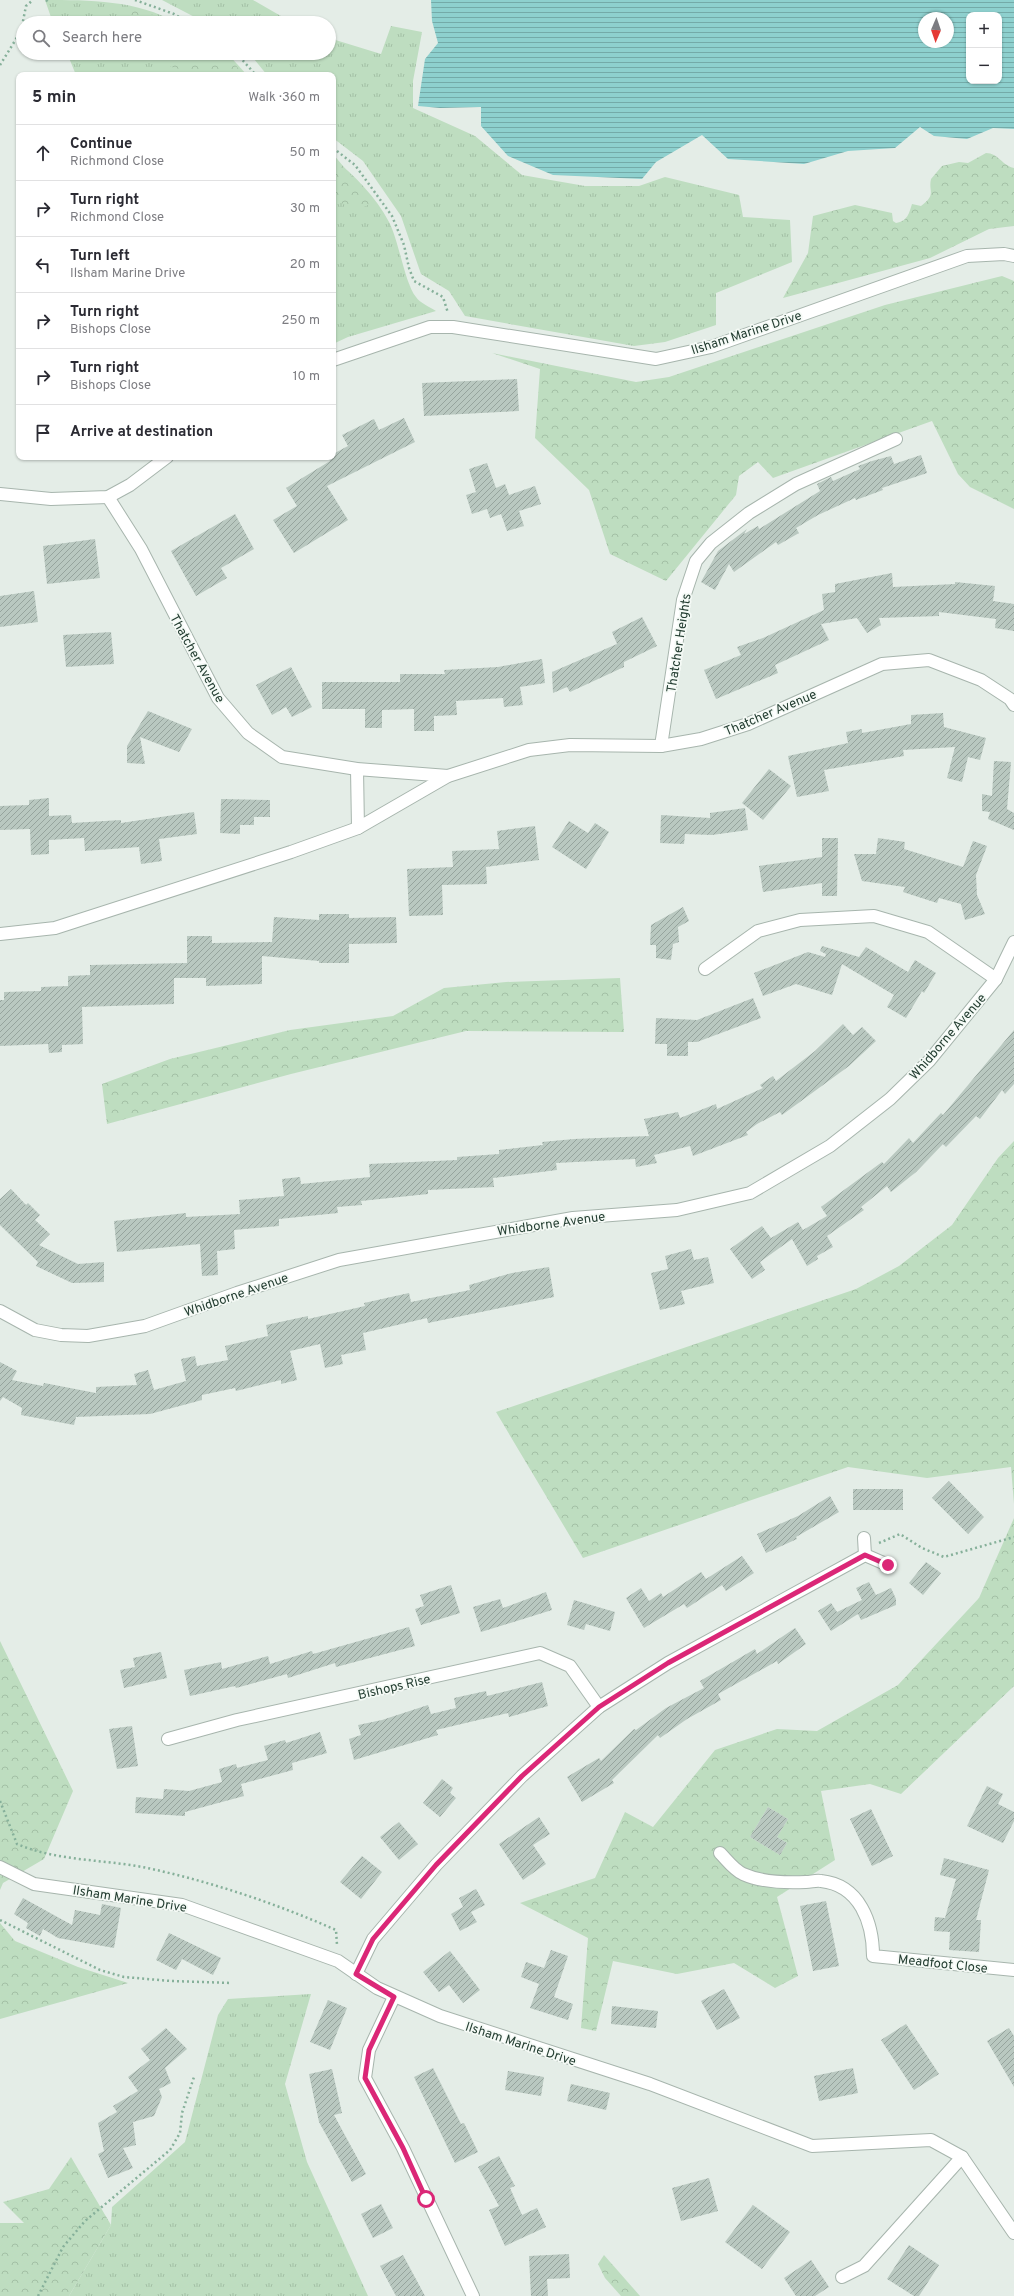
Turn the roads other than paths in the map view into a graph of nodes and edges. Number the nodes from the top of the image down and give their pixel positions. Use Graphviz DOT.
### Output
graph roads {
  1 [pos="1014,256"];
  2 [pos="336,359"];
  3 [pos="896,439"];
  4 [pos="163,460"];
  5 [pos="0,494"];
  6 [pos="108,497"];
  7 [pos="1013,700"];
  8 [pos="662,746"];
  9 [pos="357,769"];
  10 [pos="448,776"];
  11 [pos="358,828"];
  12 [pos="0,934"];
  13 [pos="1014,942"];
  14 [pos="705,969"];
  15 [pos="996,979"];
  16 [pos="0,1311"];
  17 [pos="888,1565"];
  18 [pos="599,1707"];
  19 [pos="168,1739"];
  20 [pos="720,1853"];
  21 [pos="0,1868"];
  22 [pos="1014,1970"];
  23 [pos="356,1974"];
  24 [pos="394,1997"];
  25 [pos="962,2157"];
  26 [pos="1014,2233"];
  27 [pos="842,2277"];
  28 [pos="473,2296"];
  1 -- 2 [label="street, Ilsham Marine Drive"];
  3 -- 8 [label="street, Thatcher Heights"];
  4 -- 6 [label="street"];
  5 -- 6 [label="street"];
  6 -- 9 [label="street, Thatcher Avenue"];
  7 -- 8 [label="street, Thatcher Avenue"];
  8 -- 10 [label="street, Thatcher Avenue"];
  9 -- 10 [label="street, Thatcher Avenue"];
  9 -- 11 [label="street"];
  10 -- 11 [label="street, Thatcher Avenue"];
  11 -- 12 [label="street, Thatcher Avenue"];
  13 -- 15 [label="street, Whidborne Avenue"];
  14 -- 15 [label="street"];
  15 -- 16 [label="street, Whidborne Avenue"];
  17 -- 18 [label="street"];
  18 -- 19 [label="street, Bishops Rise"];
  18 -- 23 [label="street"];
  20 -- 22 [label="street, Meadfoot Close"];
  21 -- 23 [label="street, Ilsham Marine Drive"];
  23 -- 24 [label="street, Ilsham Marine Drive"];
  24 -- 25 [label="street, Ilsham Marine Drive"];
  24 -- 28 [label="street"];
  25 -- 26 [label="street, Ilsham Marine Drive"];
  25 -- 27 [label="street"];
}
